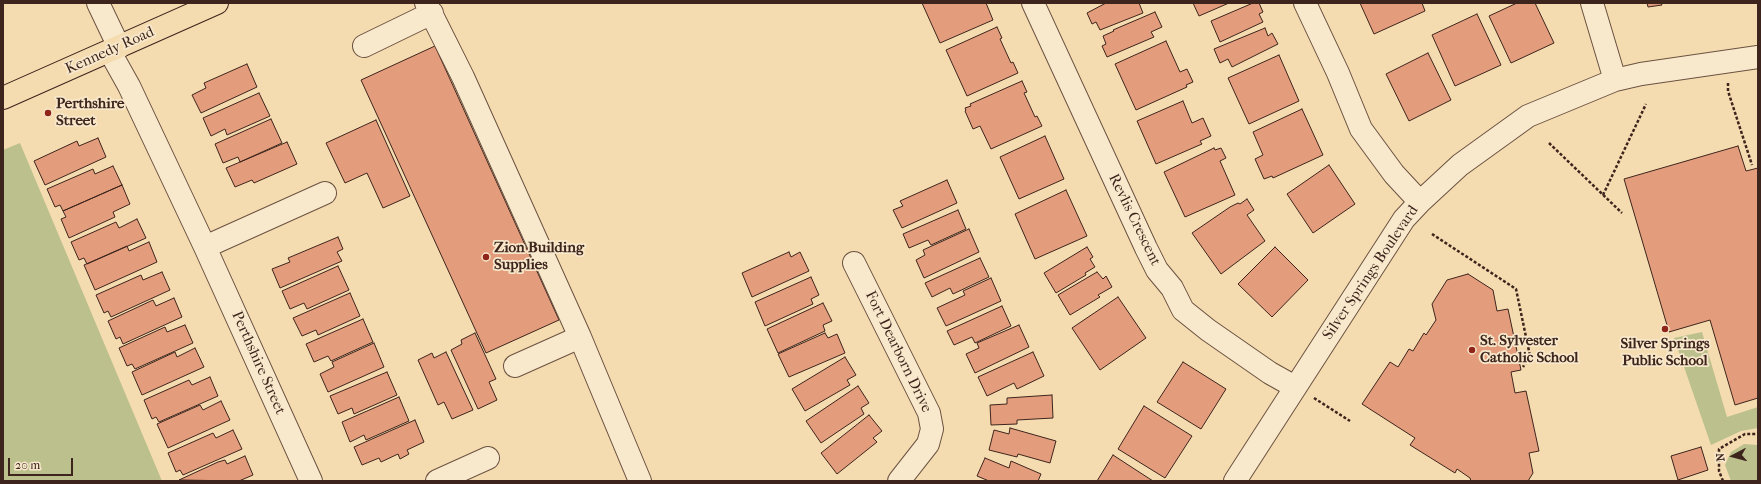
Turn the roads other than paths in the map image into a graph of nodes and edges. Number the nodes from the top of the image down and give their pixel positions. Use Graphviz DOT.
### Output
graph roads {
  1 [pos="98,3"];
  2 [pos="217,3"];
  3 [pos="1033,3"];
  4 [pos="1305,3"];
  5 [pos="1592,3"];
  6 [pos="429,8"];
  7 [pos="364,46"];
  8 [pos="114,49"];
  9 [pos="1758,57"];
  10 [pos="1615,80"];
  11 [pos="3,98"];
  12 [pos="325,193"];
  13 [pos="1420,202"];
  14 [pos="205,247"];
  15 [pos="854,263"];
  16 [pos="580,337"];
  17 [pos="515,366"];
  18 [pos="1302,391"];
  19 [pos="488,458"];
  20 [pos="311,481"];
  21 [pos="436,481"];
  22 [pos="640,481"];
  23 [pos="899,481"];
  24 [pos="1235,481"];
  1 -- 8 [label="street, Perthshire Street"];
  2 -- 8 [label="main road, Kennedy Road"];
  3 -- 18 [label="street, Revlis Crescent"];
  4 -- 13 [label="street"];
  5 -- 10 [label="street"];
  6 -- 7 [label="street"];
  6 -- 16 [label="street"];
  8 -- 11 [label="main road, Kennedy Road"];
  8 -- 14 [label="street, Perthshire Street"];
  9 -- 10 [label="street, Silver Springs Boulevard"];
  10 -- 13 [label="street, Silver Springs Boulevard"];
  12 -- 14 [label="street"];
  13 -- 18 [label="street, Silver Springs Boulevard"];
  14 -- 20 [label="street, Perthshire Street"];
  15 -- 23 [label="street, Fort Dearborn Drive"];
  16 -- 17 [label="street"];
  16 -- 22 [label="street"];
  18 -- 24 [label="street, Silver Springs Boulevard"];
  19 -- 21 [label="street"];
}
